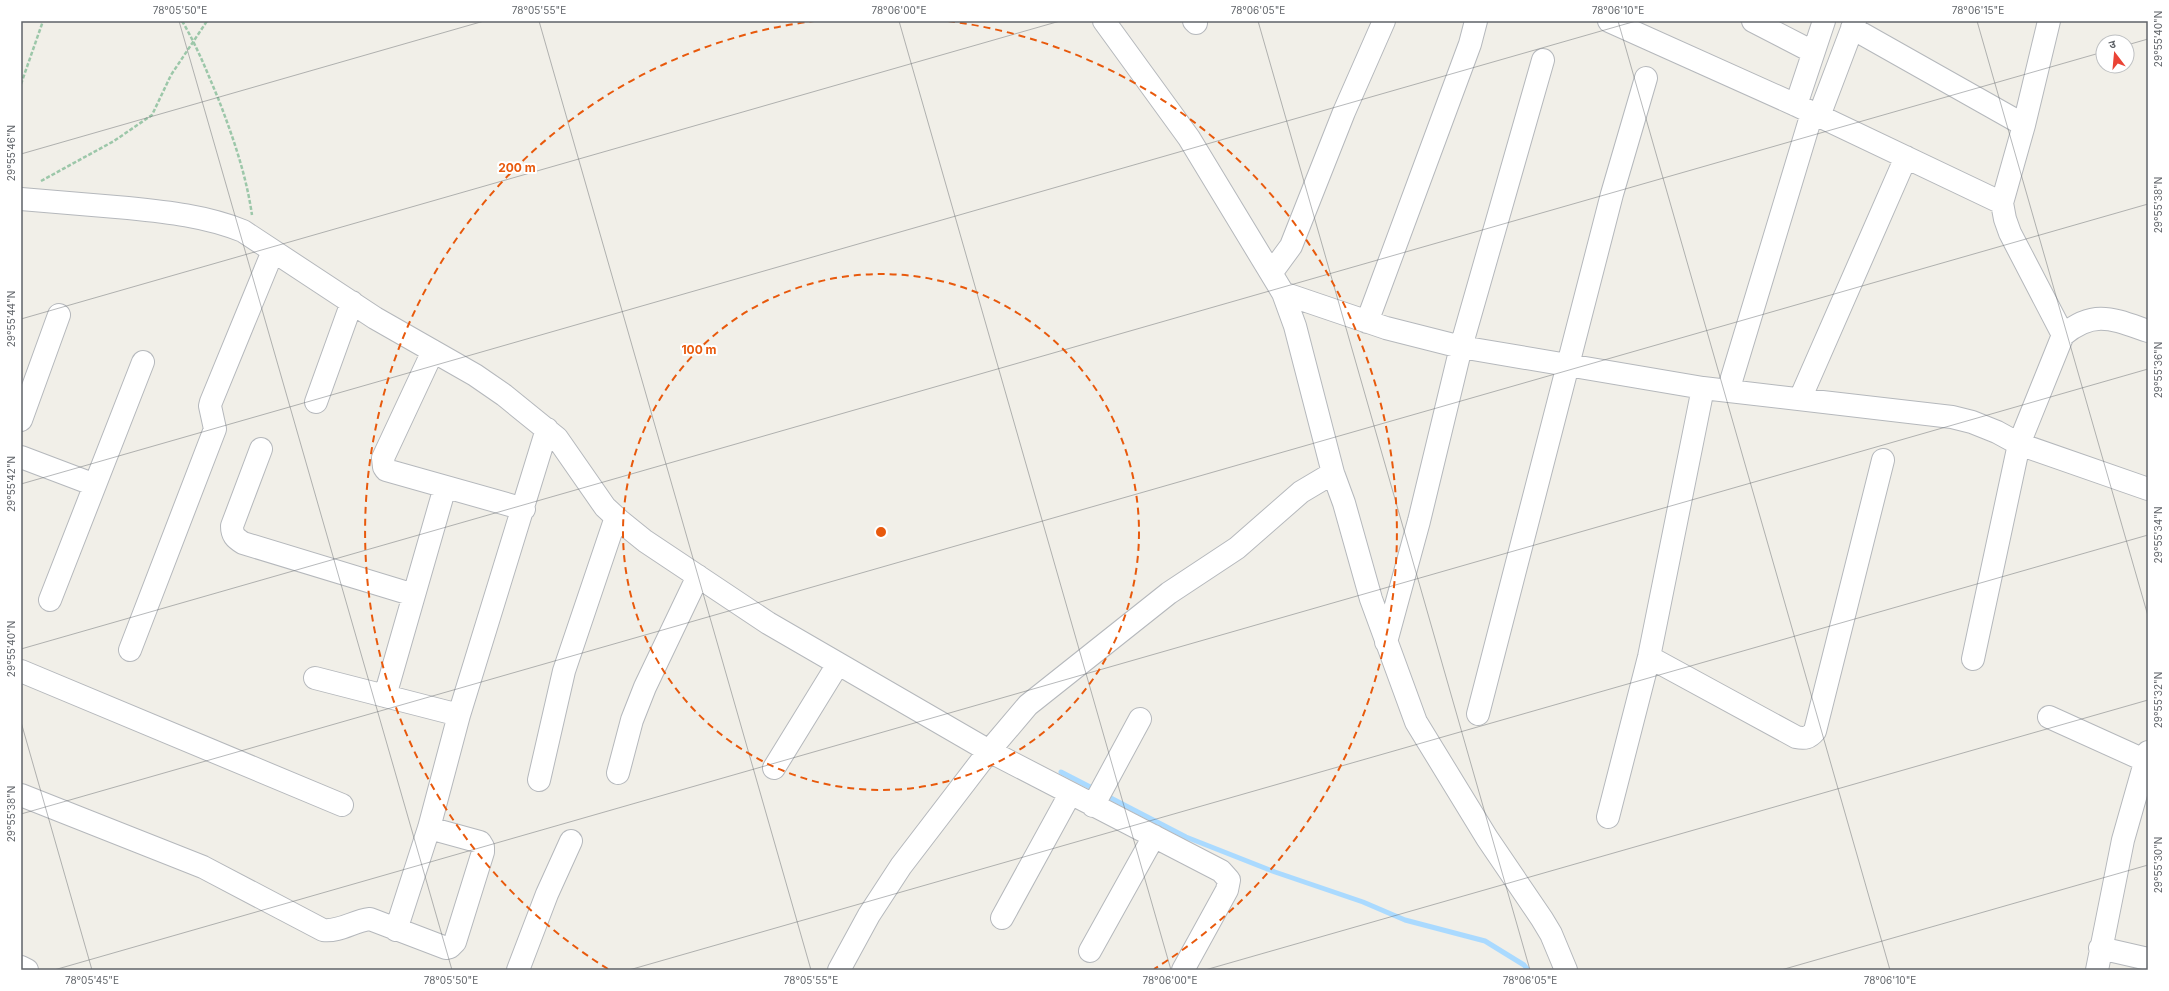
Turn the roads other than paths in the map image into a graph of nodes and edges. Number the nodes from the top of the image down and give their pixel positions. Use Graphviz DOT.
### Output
graph roads {
  1 [pos="1104,21"];
  2 [pos="1384,21"];
  3 [pos="1476,21"];
  4 [pos="1608,21"];
  5 [pos="1753,21"];
  6 [pos="1824,21"];
  7 [pos="2049,21"];
  8 [pos="1853,24"];
  9 [pos="1813,52"];
  10 [pos="1543,60"];
  11 [pos="1646,78"];
  12 [pos="1809,111"];
  13 [pos="2024,125"];
  14 [pos="1906,157"];
  15 [pos="21,199"];
  16 [pos="2002,203"];
  17 [pos="264,245"];
  18 [pos="1272,272"];
  19 [pos="1283,293"];
  20 [pos="352,302"];
  21 [pos="58,316"];
  22 [pos="1367,322"];
  23 [pos="2148,331"];
  24 [pos="2063,335"];
  25 [pos="1461,347"];
  26 [pos="433,351"];
  27 [pos="142,362"];
  28 [pos="1568,364"];
  29 [pos="1703,388"];
  30 [pos="1728,391"];
  31 [pos="1800,399"];
  32 [pos="316,402"];
  33 [pos="21,420"];
  34 [pos="547,429"];
  35 [pos="2019,444"];
  36 [pos="261,449"];
  37 [pos="21,457"];
  38 [pos="1883,460"];
  39 [pos="1333,473"];
  40 [pos="95,485"];
  41 [pos="444,487"];
  42 [pos="2148,489"];
  43 [pos="524,509"];
  44 [pos="616,517"];
  45 [pos="698,576"];
  46 [pos="414,595"];
  47 [pos="50,600"];
  48 [pos="1386,642"];
  49 [pos="130,650"];
  50 [pos="1649,657"];
  51 [pos="1973,659"];
  52 [pos="838,664"];
  53 [pos="21,671"];
  54 [pos="315,678"];
  55 [pos="384,696"];
  56 [pos="1478,714"];
  57 [pos="459,715"];
  58 [pos="2049,717"];
  59 [pos="1140,719"];
  60 [pos="989,750"];
  61 [pos="2146,756"];
  62 [pos="774,768"];
  63 [pos="618,773"];
  64 [pos="539,780"];
  65 [pos="1070,794"];
  66 [pos="21,795"];
  67 [pos="1098,797"];
  68 [pos="342,805"];
  69 [pos="1608,817"];
  70 [pos="429,828"];
  71 [pos="1154,836"];
  72 [pos="571,841"];
  73 [pos="1002,918"];
  74 [pos="396,930"];
  75 [pos="2100,948"];
  76 [pos="1090,951"];
  77 [pos="2148,959"];
  78 [pos="2127,962"];
  79 [pos="21,967"];
  80 [pos="27,970"];
  81 [pos="518,970"];
  82 [pos="839,970"];
  83 [pos="1183,970"];
  84 [pos="1566,970"];
  85 [pos="2097,970"];
  1 -- 18 [label="street"];
  2 -- 18 [label="street"];
  3 -- 22 [label="street"];
  4 -- 12 [label="street"];
  5 -- 9 [label="street"];
  6 -- 9 [label="street"];
  7 -- 13 [label="street"];
  8 -- 12 [label="street"];
  8 -- 13 [label="street"];
  9 -- 12 [label="street"];
  10 -- 25 [label="street"];
  11 -- 28 [label="street"];
  12 -- 14 [label="street"];
  12 -- 30 [label="street"];
  13 -- 16 [label="street"];
  14 -- 16 [label="street"];
  14 -- 31 [label="street"];
  15 -- 17 [label="street"];
  16 -- 24 [label="street"];
  17 -- 20 [label="street"];
  17 -- 49 [label="street"];
  18 -- 19 [label="street"];
  19 -- 22 [label="street"];
  19 -- 39 [label="street"];
  20 -- 26 [label="street"];
  20 -- 32 [label="street"];
  21 -- 33 [label="street"];
  22 -- 25 [label="street"];
  23 -- 24 [label="street"];
  24 -- 35 [label="street"];
  25 -- 28 [label="street"];
  25 -- 48 [label="street"];
  26 -- 34 [label="street"];
  26 -- 41 [label="street"];
  27 -- 40 [label="street"];
  28 -- 29 [label="street"];
  28 -- 56 [label="street"];
  29 -- 30 [label="street"];
  29 -- 50 [label="street"];
  30 -- 31 [label="street"];
  31 -- 35 [label="street"];
  34 -- 43 [label="street"];
  34 -- 44 [label="street"];
  35 -- 42 [label="street"];
  35 -- 51 [label="street"];
  36 -- 46 [label="street"];
  37 -- 40 [label="street"];
  38 -- 50 [label="street"];
  39 -- 48 [label="street"];
  39 -- 60 [label="street"];
  40 -- 47 [label="street"];
  41 -- 43 [label="street"];
  41 -- 46 [label="street"];
  43 -- 57 [label="street"];
  44 -- 45 [label="street"];
  44 -- 64 [label="street"];
  45 -- 52 [label="street"];
  45 -- 63 [label="street"];
  46 -- 55 [label="street"];
  48 -- 84 [label="street"];
  50 -- 69 [label="street"];
  52 -- 60 [label="street"];
  52 -- 62 [label="street"];
  53 -- 68 [label="street"];
  54 -- 55 [label="street"];
  55 -- 57 [label="street"];
  57 -- 70 [label="street"];
  58 -- 61 [label="street"];
  59 -- 67 [label="street"];
  60 -- 65 [label="street"];
  60 -- 82 [label="street"];
  61 -- 75 [label="street"];
  65 -- 67 [label="street"];
  65 -- 73 [label="street"];
  66 -- 74 [label="street"];
  67 -- 71 [label="street"];
  70 -- 74 [label="street"];
  70 -- 74 [label="street"];
  71 -- 76 [label="street"];
  71 -- 83 [label="street"];
  72 -- 81 [label="street"];
  75 -- 78 [label="street"];
  75 -- 85 [label="street"];
  77 -- 78 [label="street"];
  79 -- 80 [label="street"];
}
